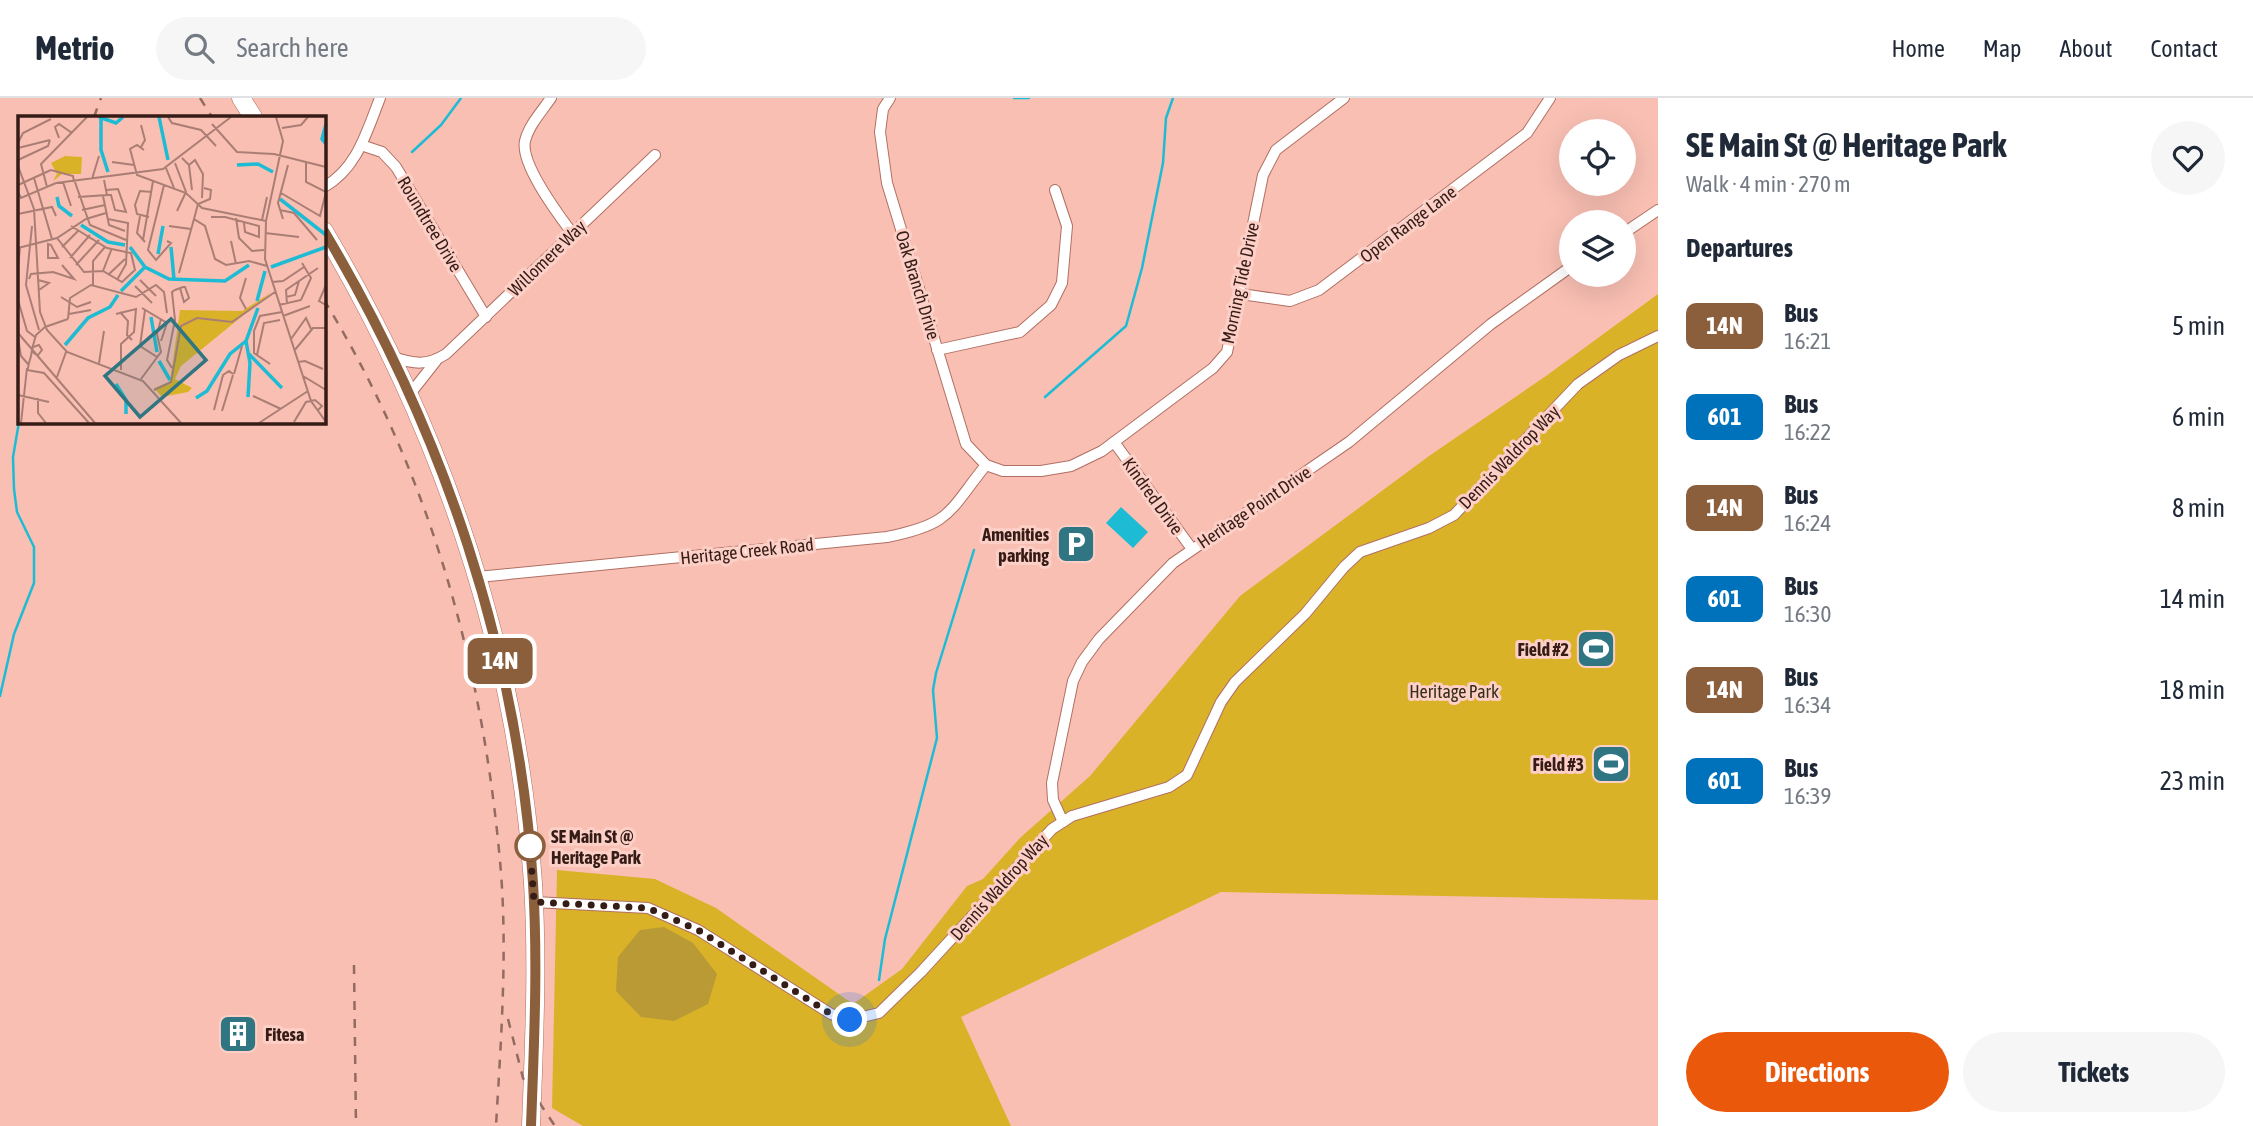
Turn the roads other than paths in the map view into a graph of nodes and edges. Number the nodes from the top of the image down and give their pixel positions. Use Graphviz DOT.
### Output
graph roads {
  1 [pos="241,98"];
  2 [pos="380,98"];
  3 [pos="551,98"];
  4 [pos="890,98"];
  5 [pos="1344,98"];
  6 [pos="1549,98"];
  7 [pos="252,116"];
  8 [pos="361,145"];
  9 [pos="655,155"];
  10 [pos="326,185"];
  11 [pos="1055,190"];
  12 [pos="1658,209"];
  13 [pos="1636,225"];
  14 [pos="572,233"];
  15 [pos="326,235"];
  16 [pos="1559,275"];
  17 [pos="1241,294"];
  18 [pos="486,317"];
  19 [pos="1658,337"];
  20 [pos="937,350"];
  21 [pos="393,357"];
  22 [pos="438,359"];
  23 [pos="410,394"];
  24 [pos="1114,442"];
  25 [pos="986,465"];
  26 [pos="1192,549"];
  27 [pos="478,578"];
  28 [pos="1063,822"];
  29 [pos="534,902"];
  30 [pos="531,1126"];
  1 -- 7 [label="main road"];
  2 -- 8 [label="street"];
  3 -- 14 [label="street"];
  4 -- 20 [label="street, Oak Branch Drive"];
  5 -- 17 [label="street, Morning Tide Drive"];
  6 -- 17 [label="street, Open Range Lane"];
  8 -- 10 [label="street"];
  8 -- 18 [label="street, Roundtree Drive"];
  9 -- 14 [label="street, Willomere Way"];
  11 -- 20 [label="street"];
  12 -- 13 [label="street"];
  14 -- 18 [label="street, Willomere Way"];
  15 -- 21 [label="main road"];
  16 -- 26 [label="street, Heritage Point Drive"];
  17 -- 24 [label="street, Morning Tide Drive"];
  18 -- 22 [label="street, Willomere Way"];
  19 -- 28 [label="street, Dennis Waldrop Way"];
  20 -- 25 [label="street, Oak Branch Drive"];
  21 -- 22 [label="street"];
  21 -- 23 [label="main road"];
  22 -- 23 [label="street, Willomere Way"];
  23 -- 27 [label="main road"];
  24 -- 25 [label="street, Morning Tide Drive"];
  24 -- 26 [label="street, Kindred Drive"];
  25 -- 27 [label="street, Heritage Creek Road"];
  26 -- 28 [label="street, Heritage Point Drive"];
  27 -- 29 [label="main road"];
  28 -- 29 [label="street, Dennis Waldrop Way"];
  29 -- 30 [label="main road"];
}
